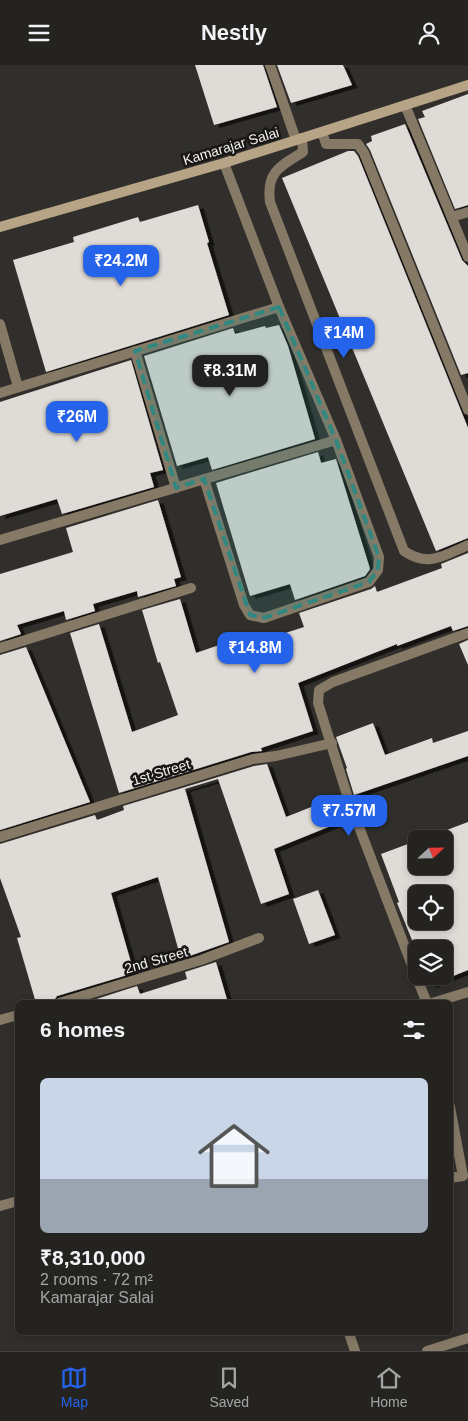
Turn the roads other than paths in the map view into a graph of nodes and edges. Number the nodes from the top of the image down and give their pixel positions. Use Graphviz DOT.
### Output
graph roads {
  1 [pos="270,65"];
  2 [pos="468,85"];
  3 [pos="405,105"];
  4 [pos="322,132"];
  5 [pos="299,139"];
  6 [pos="224,163"];
  7 [pos="468,212"];
  8 [pos="452,217"];
  9 [pos="0,227"];
  10 [pos="468,257"];
  11 [pos="279,307"];
  12 [pos="0,324"];
  13 [pos="135,351"];
  14 [pos="18,387"];
  15 [pos="0,393"];
  16 [pos="468,410"];
  17 [pos="336,440"];
  18 [pos="204,479"];
  19 [pos="176,488"];
  20 [pos="0,540"];
  21 [pos="468,545"];
  22 [pos="192,588"];
  23 [pos="468,633"];
  24 [pos="0,648"];
  25 [pos="332,743"];
  26 [pos="0,837"];
  27 [pos="259,938"];
  28 [pos="408,955"];
  29 [pos="420,985"];
  30 [pos="468,992"];
  31 [pos="68,1000"];
  32 [pos="426,1000"];
  33 [pos="442,1000"];
  34 [pos="15,1016"];
  35 [pos="0,1020"];
  36 [pos="453,1121"];
  37 [pos="465,1176"];
  38 [pos="15,1202"];
  39 [pos="0,1206"];
  40 [pos="350,1335"];
  41 [pos="468,1338"];
  42 [pos="355,1351"];
  43 [pos="427,1351"];
  1 -- 5 [label="street"];
  2 -- 3 [label="street, Kamarajar Salai"];
  3 -- 4 [label="street, Kamarajar Salai"];
  3 -- 8 [label="street"];
  4 -- 5 [label="street, Kamarajar Salai"];
  4 -- 16 [label="street"];
  5 -- 6 [label="street, Kamarajar Salai"];
  5 -- 21 [label="street"];
  6 -- 9 [label="street, Kamarajar Salai"];
  6 -- 11 [label="street"];
  7 -- 8 [label="street"];
  8 -- 10 [label="street"];
  11 -- 13 [label="street"];
  11 -- 17 [label="street"];
  12 -- 14 [label="street"];
  13 -- 14 [label="street"];
  13 -- 19 [label="street"];
  14 -- 15 [label="street"];
  17 -- 18 [label="street"];
  17 -- 18 [label="street"];
  18 -- 19 [label="street"];
  19 -- 20 [label="street"];
  22 -- 24 [label="street"];
  23 -- 25 [label="street"];
  25 -- 26 [label="street, 1st Street"];
  25 -- 28 [label="street"];
  27 -- 31 [label="street, 2nd Street"];
  29 -- 32 [label="street"];
  30 -- 33 [label="street"];
  34 -- 35 [label="street"];
  36 -- 37 [label="street"];
  38 -- 39 [label="street"];
  40 -- 42 [label="street"];
  41 -- 43 [label="street"];
}
